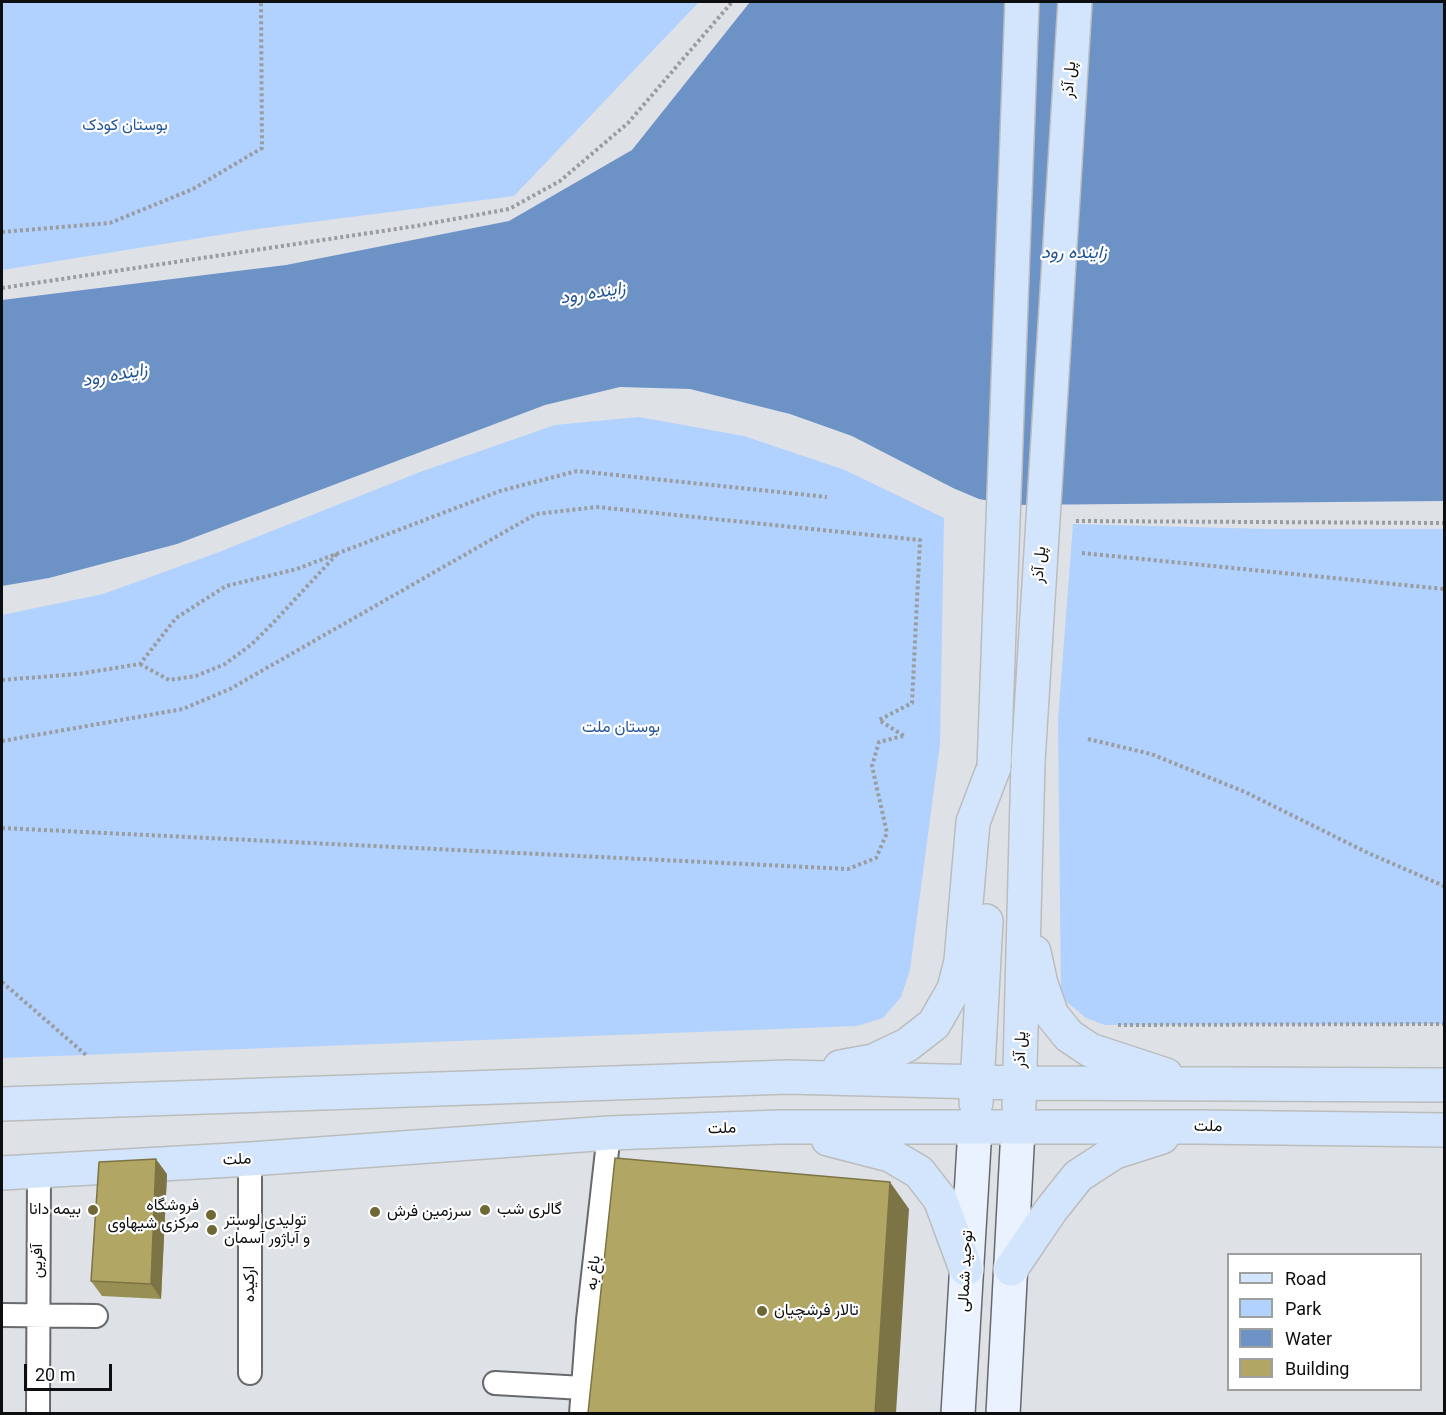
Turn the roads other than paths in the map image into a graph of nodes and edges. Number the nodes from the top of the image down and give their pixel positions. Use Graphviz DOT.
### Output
graph roads {
  1 [pos="1022,2"];
  2 [pos="1075,2"];
  3 [pos="994,766"];
  4 [pos="1024,901"];
  5 [pos="788,1077"];
  6 [pos="977,1082"];
  7 [pos="1020,1083"];
  8 [pos="1190,1084"];
  9 [pos="1444,1084"];
  10 [pos="2,1104"];
  11 [pos="780,1127"];
  12 [pos="1197,1127"];
  13 [pos="975,1128"];
  14 [pos="1018,1128"];
  15 [pos="1444,1130"];
  16 [pos="609,1133"];
  17 [pos="250,1159"];
  18 [pos="39,1171"];
  19 [pos="2,1173"];
  20 [pos="966,1269"];
  21 [pos="1011,1269"];
  22 [pos="2,1315"];
  23 [pos="38,1315"];
  24 [pos="96,1316"];
  25 [pos="249,1373"];
  26 [pos="495,1383"];
  27 [pos="583,1388"];
  28 [pos="38,1413"];
  29 [pos="581,1413"];
  30 [pos="958,1413"];
  31 [pos="1003,1413"];
  1 -- 3 [label="main road, bridge"];
  2 -- 4 [label="main road, پل آذر, bridge"];
  3 -- 5 [label="main road"];
  3 -- 6 [label="main road"];
  4 -- 7 [label="main road, پل آذر"];
  4 -- 8 [label="main road"];
  5 -- 6 [label="main road"];
  5 -- 10 [label="main road"];
  6 -- 7 [label="main road"];
  6 -- 13 [label="main road"];
  7 -- 8 [label="main road"];
  7 -- 14 [label="main road, پل آذر"];
  8 -- 9 [label="main road"];
  11 -- 13 [label="main road, ملت"];
  11 -- 16 [label="main road, ملت"];
  11 -- 20 [label="main road"];
  12 -- 14 [label="main road, ملت"];
  12 -- 15 [label="main road, ملت"];
  12 -- 21 [label="main road"];
  13 -- 14 [label="main road, ملت"];
  13 -- 20 [label="main road, توحید شمالی"];
  14 -- 21 [label="main road"];
  16 -- 17 [label="main road, ملت"];
  16 -- 27 [label="street, باغ به"];
  17 -- 18 [label="main road, ملت"];
  17 -- 25 [label="street, ارکیده"];
  18 -- 19 [label="main road, ملت"];
  18 -- 23 [label="street, آفرین"];
  20 -- 30 [label="main road, توحید شمالی"];
  21 -- 31 [label="main road"];
  22 -- 23 [label="street"];
  23 -- 24 [label="street"];
  23 -- 28 [label="street, آفرین"];
  26 -- 27 [label="street"];
  27 -- 29 [label="street, باغ به"];
}
